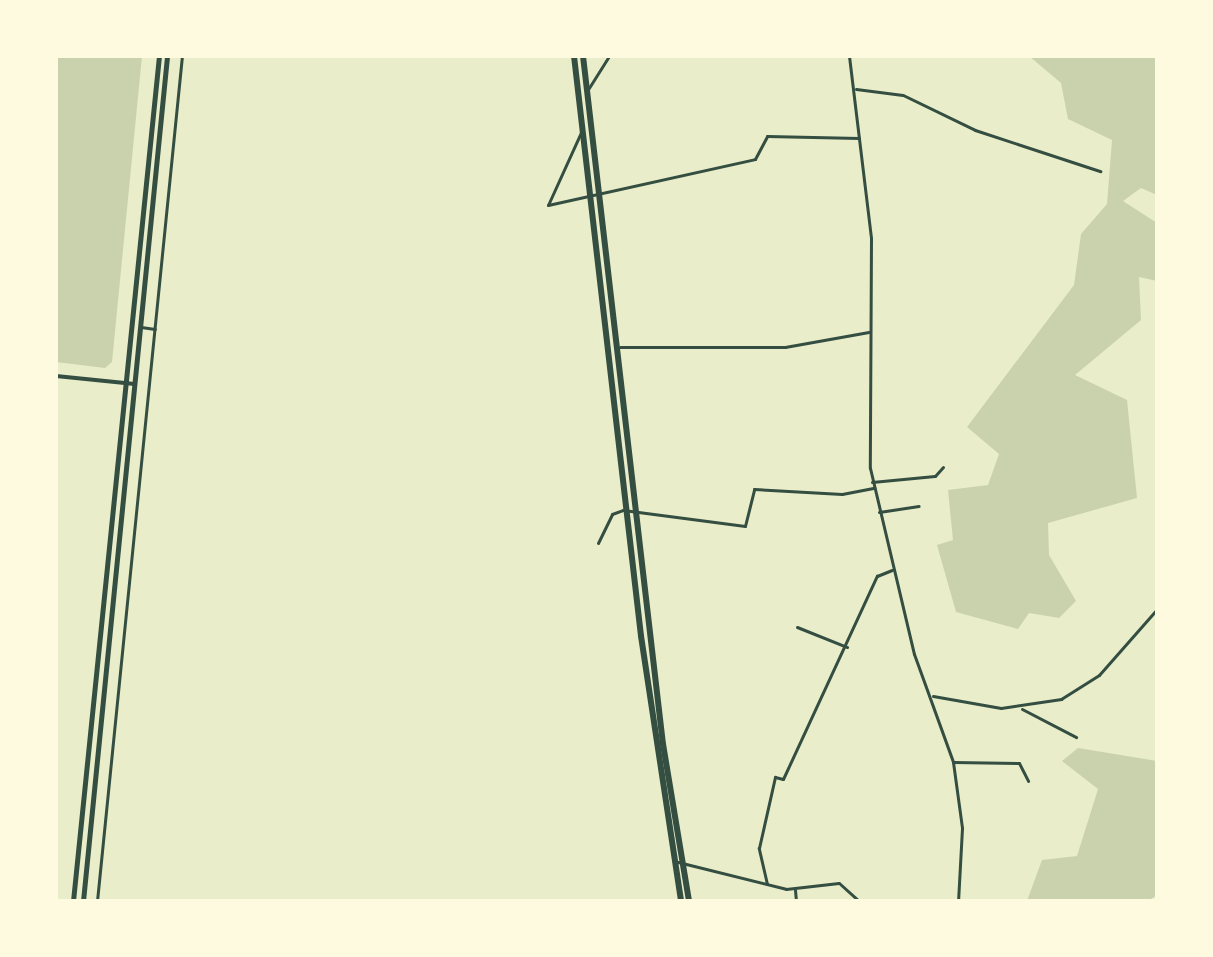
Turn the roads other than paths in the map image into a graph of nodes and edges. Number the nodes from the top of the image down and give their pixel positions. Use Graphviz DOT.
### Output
graph roads {
  1 [pos="159,56"];
  2 [pos="167,56"];
  3 [pos="182,56"];
  4 [pos="574,56"];
  5 [pos="583,56"];
  6 [pos="609,56"];
  7 [pos="849,56"];
  8 [pos="855,89"];
  9 [pos="587,91"];
  10 [pos="582,130"];
  11 [pos="861,139"];
  12 [pos="1100,171"];
  13 [pos="599,192"];
  14 [pos="589,195"];
  15 [pos="141,327"];
  16 [pos="155,329"];
  17 [pos="869,332"];
  18 [pos="616,348"];
  19 [pos="56,376"];
  20 [pos="124,382"];
  21 [pos="135,384"];
  22 [pos="943,467"];
  23 [pos="872,482"];
  24 [pos="874,488"];
  25 [pos="919,506"];
  26 [pos="628,510"];
  27 [pos="879,512"];
  28 [pos="636,514"];
  29 [pos="598,543"];
  30 [pos="892,570"];
  31 [pos="1157,609"];
  32 [pos="797,627"];
  33 [pos="847,647"];
  34 [pos="931,696"];
  35 [pos="1022,709"];
  36 [pos="1076,737"];
  37 [pos="953,762"];
  38 [pos="1028,781"];
  39 [pos="677,860"];
  40 [pos="767,884"];
  41 [pos="795,890"];
  42 [pos="73,901"];
  43 [pos="83,901"];
  44 [pos="97,901"];
  45 [pos="681,901"];
  46 [pos="689,901"];
  47 [pos="796,901"];
  48 [pos="859,901"];
  49 [pos="958,901"];
  1 -- 20 [label="main road"];
  2 -- 15 [label="main road"];
  3 -- 16 [label="street"];
  4 -- 10 [label="highway"];
  5 -- 9 [label="highway"];
  6 -- 9 [label="street"];
  7 -- 8 [label="street"];
  8 -- 11 [label="street"];
  8 -- 12 [label="street"];
  9 -- 13 [label="highway"];
  10 -- 14 [label="highway"];
  10 -- 14 [label="street"];
  11 -- 13 [label="street"];
  11 -- 17 [label="street"];
  13 -- 14 [label="street"];
  13 -- 18 [label="highway"];
  14 -- 26 [label="highway"];
  15 -- 16 [label="street"];
  15 -- 21 [label="main road"];
  16 -- 44 [label="street"];
  17 -- 18 [label="street"];
  17 -- 23 [label="street"];
  18 -- 28 [label="highway"];
  19 -- 20 [label="street"];
  20 -- 21 [label="street"];
  20 -- 42 [label="main road"];
  21 -- 43 [label="main road"];
  22 -- 23 [label="street"];
  23 -- 24 [label="street"];
  24 -- 27 [label="street"];
  24 -- 28 [label="street"];
  25 -- 27 [label="street"];
  26 -- 28 [label="street"];
  26 -- 29 [label="street"];
  26 -- 39 [label="highway"];
  27 -- 30 [label="street"];
  28 -- 39 [label="highway"];
  30 -- 33 [label="street"];
  30 -- 34 [label="street"];
  31 -- 35 [label="street"];
  32 -- 33 [label="street"];
  33 -- 40 [label="street"];
  34 -- 35 [label="street"];
  34 -- 37 [label="street"];
  35 -- 36 [label="street"];
  37 -- 38 [label="street"];
  37 -- 49 [label="street"];
  39 -- 40 [label="street"];
  39 -- 45 [label="highway"];
  39 -- 46 [label="highway"];
  40 -- 41 [label="street"];
  41 -- 47 [label="street"];
  41 -- 48 [label="street"];
}
